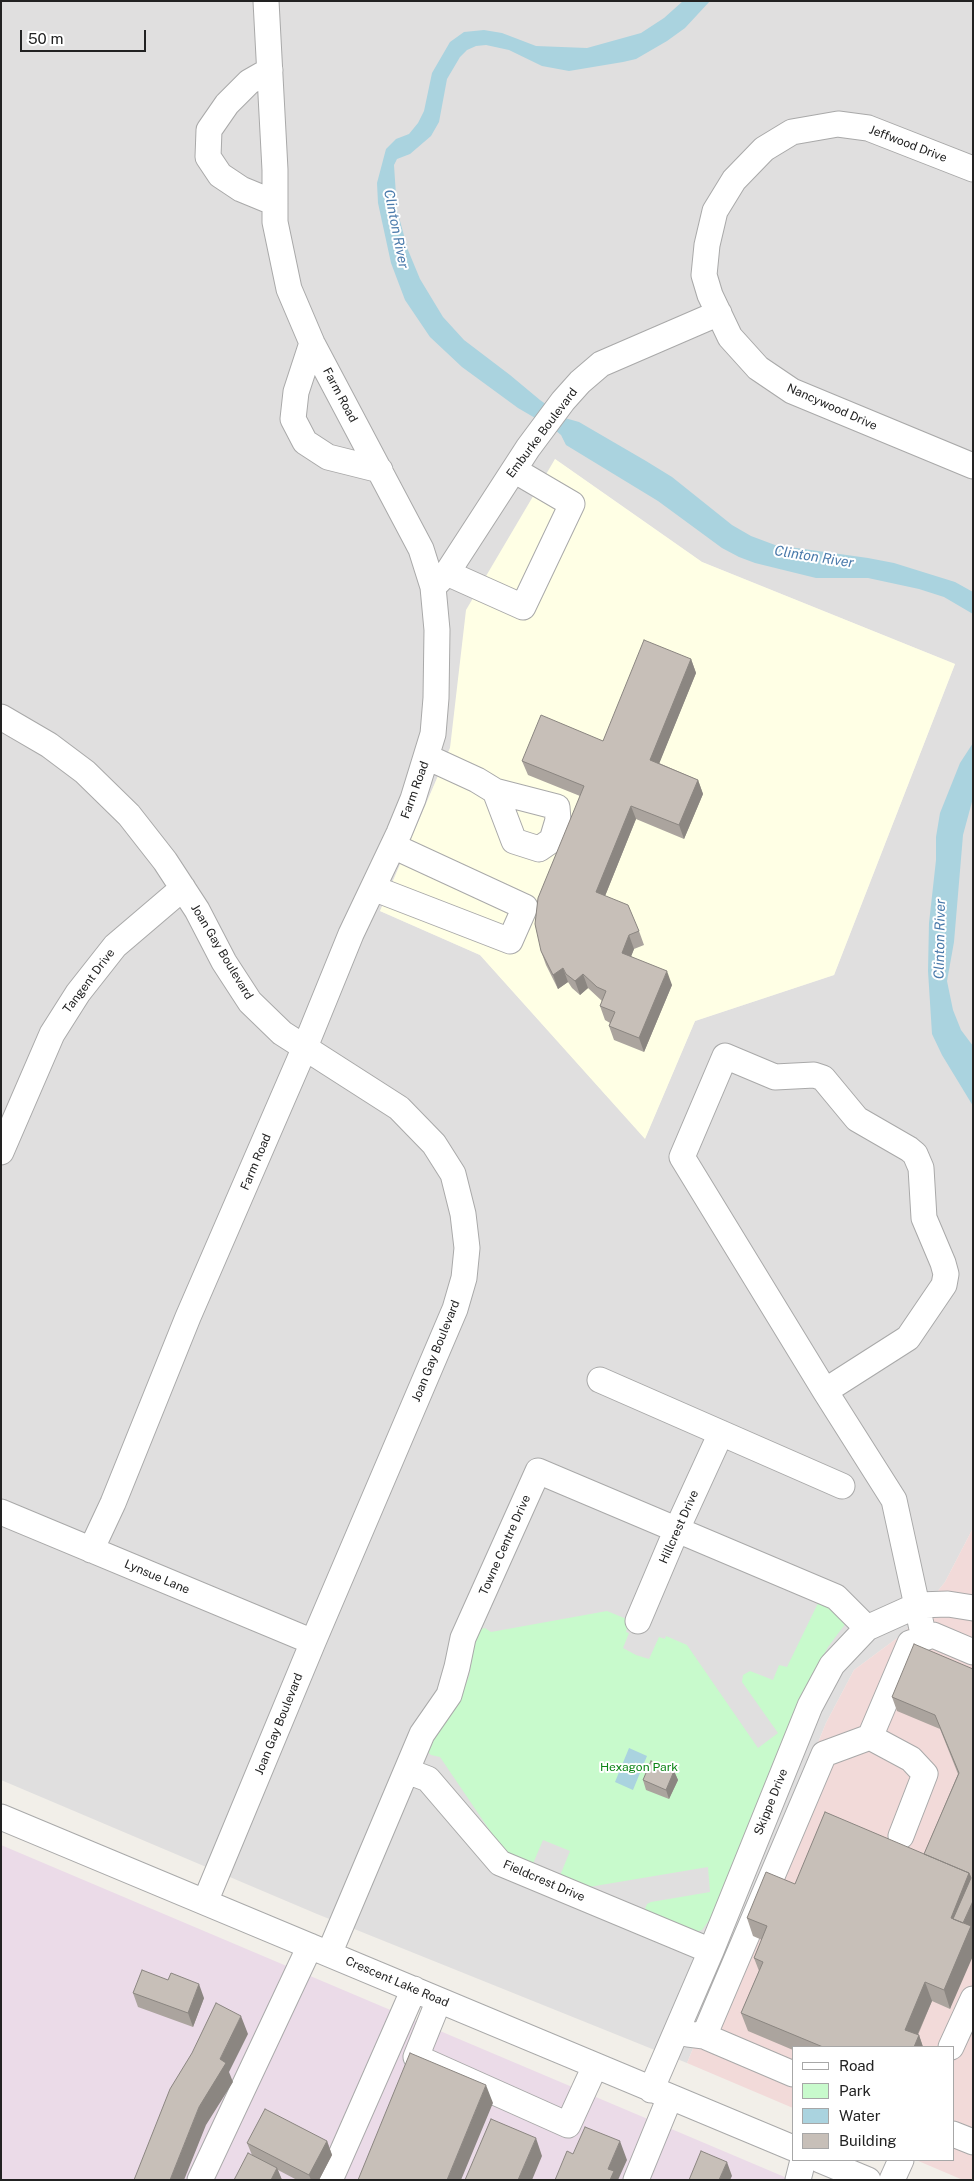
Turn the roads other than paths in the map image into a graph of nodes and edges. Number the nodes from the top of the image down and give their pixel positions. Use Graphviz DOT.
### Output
graph roads {
  1 [pos="266,1"];
  2 [pos="270,70"];
  3 [pos="973,169"];
  4 [pos="275,203"];
  5 [pos="719,313"];
  6 [pos="312,343"];
  7 [pos="973,466"];
  8 [pos="380,470"];
  9 [pos="514,470"];
  10 [pos="440,580"];
  11 [pos="1,717"];
  12 [pos="427,757"];
  13 [pos="495,791"];
  14 [pos="393,846"];
  15 [pos="182,888"];
  16 [pos="373,888"];
  17 [pos="306,1047"];
  18 [pos="1,1152"];
  19 [pos="600,1380"];
  20 [pos="825,1391"];
  21 [pos="721,1433"];
  22 [pos="842,1486"];
  23 [pos="1,1512"];
  24 [pos="677,1530"];
  25 [pos="91,1550"];
  26 [pos="918,1605"];
  27 [pos="973,1608"];
  28 [pos="638,1621"];
  29 [pos="866,1628"];
  30 [pos="924,1638"];
  31 [pos="313,1642"];
  32 [pos="973,1652"];
  33 [pos="870,1737"];
  34 [pos="795,1742"];
  35 [pos="824,1754"];
  36 [pos="407,1771"];
  37 [pos="1,1818"];
  38 [pos="901,1836"];
  39 [pos="205,1902"];
  40 [pos="320,1950"];
  41 [pos="711,1951"];
  42 [pos="414,1989"];
  43 [pos="973,1999"];
  44 [pos="439,2000"];
  45 [pos="676,2033"];
  46 [pos="704,2036"];
  47 [pos="951,2046"];
  48 [pos="595,2066"];
  49 [pos="792,2074"];
  50 [pos="660,2094"];
  51 [pos="954,2134"];
  52 [pos="973,2142"];
  53 [pos="792,2148"];
  54 [pos="803,2161"];
  55 [pos="901,2161"];
  56 [pos="827,2168"];
  57 [pos="200,2180"];
  58 [pos="330,2180"];
  59 [pos="636,2180"];
  60 [pos="798,2180"];
  61 [pos="868,2180"];
  62 [pos="892,2180"];
  1 -- 2 [label="street, Farm Road"];
  2 -- 4 [label="street, Farm Road"];
  2 -- 4 [label="street"];
  3 -- 5 [label="street, Jeffwood Drive"];
  4 -- 6 [label="street, Farm Road"];
  5 -- 7 [label="street, Nancywood Drive"];
  5 -- 9 [label="street, Emburke Boulevard"];
  6 -- 8 [label="street, Farm Road"];
  6 -- 8 [label="street"];
  8 -- 10 [label="street, Farm Road"];
  9 -- 10 [label="street, Emburke Boulevard"];
  9 -- 10 [label="street"];
  10 -- 12 [label="street, Farm Road"];
  11 -- 15 [label="street, Joan Gay Boulevard"];
  12 -- 13 [label="street"];
  12 -- 14 [label="street, Farm Road"];
  14 -- 16 [label="street, Farm Road"];
  14 -- 16 [label="street"];
  15 -- 17 [label="street, Joan Gay Boulevard"];
  15 -- 18 [label="street, Tangent Drive"];
  16 -- 17 [label="street, Farm Road"];
  17 -- 25 [label="street, Farm Road"];
  17 -- 31 [label="street, Joan Gay Boulevard"];
  19 -- 21 [label="street"];
  20 -- 20 [label="street"];
  20 -- 26 [label="street"];
  21 -- 22 [label="street"];
  21 -- 24 [label="street, Hillcrest Drive"];
  23 -- 25 [label="street, Lynsue Lane"];
  24 -- 28 [label="street, Hillcrest Drive"];
  24 -- 29 [label="street, Towne Centre Drive"];
  24 -- 36 [label="street, Towne Centre Drive"];
  25 -- 31 [label="street, Lynsue Lane"];
  26 -- 27 [label="street, Skippe Drive"];
  26 -- 29 [label="street, Skippe Drive"];
  26 -- 30 [label="street"];
  29 -- 34 [label="street, Skippe Drive"];
  30 -- 32 [label="street"];
  30 -- 33 [label="street"];
  31 -- 39 [label="street, Joan Gay Boulevard"];
  33 -- 35 [label="street"];
  33 -- 38 [label="street"];
  34 -- 35 [label="street"];
  34 -- 41 [label="street, Skippe Drive"];
  35 -- 46 [label="street"];
  36 -- 40 [label="street, Towne Centre Drive"];
  36 -- 41 [label="street, Fieldcrest Drive"];
  37 -- 39 [label="street, Crescent Lake Road"];
  39 -- 40 [label="street, Crescent Lake Road"];
  40 -- 42 [label="street, Crescent Lake Road"];
  40 -- 57 [label="street, Towne Centre Drive"];
  41 -- 45 [label="street, Skippe Drive"];
  42 -- 44 [label="street, Crescent Lake Road"];
  42 -- 58 [label="street"];
  43 -- 47 [label="street"];
  44 -- 48 [label="street, Crescent Lake Road"];
  44 -- 48 [label="street"];
  45 -- 46 [label="street"];
  45 -- 50 [label="street, Skippe Drive"];
  46 -- 49 [label="street"];
  48 -- 50 [label="street, Crescent Lake Road"];
  50 -- 53 [label="street, Crescent Lake Road"];
  50 -- 59 [label="street, Skippe Drive"];
  51 -- 52 [label="street"];
  54 -- 60 [label="street"];
  55 -- 62 [label="street"];
  56 -- 61 [label="street"];
}
